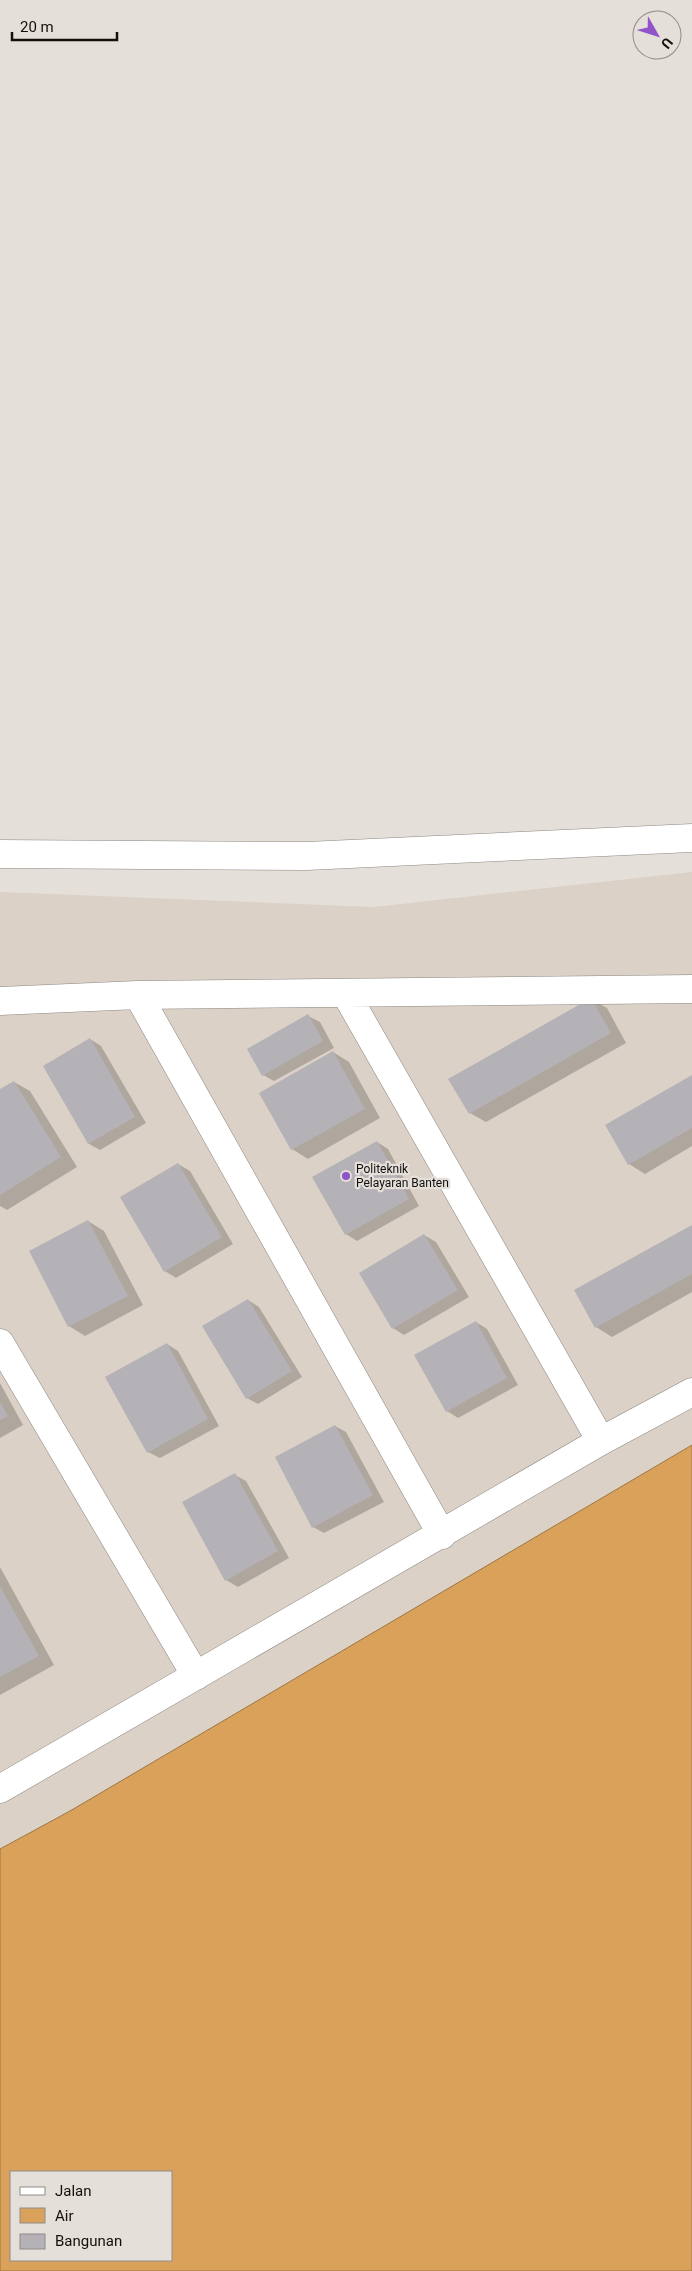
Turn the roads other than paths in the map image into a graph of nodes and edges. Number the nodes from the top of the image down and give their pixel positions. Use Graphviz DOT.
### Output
graph roads {
  1 [pos="692,838"];
  2 [pos="0,854"];
  3 [pos="692,990"];
  4 [pos="346,994"];
  5 [pos="138,996"];
  6 [pos="0,1002"];
  7 [pos="0,1343"];
  8 [pos="692,1392"];
  9 [pos="601,1441"];
  10 [pos="442,1535"];
  11 [pos="196,1676"];
  12 [pos="0,1789"];
  1 -- 2 [label="street"];
  3 -- 4 [label="street"];
  4 -- 5 [label="street"];
  4 -- 9 [label="street"];
  5 -- 6 [label="street"];
  5 -- 10 [label="street"];
  7 -- 11 [label="street"];
  8 -- 9 [label="street"];
  9 -- 10 [label="street"];
  10 -- 11 [label="street"];
  11 -- 12 [label="street"];
}
